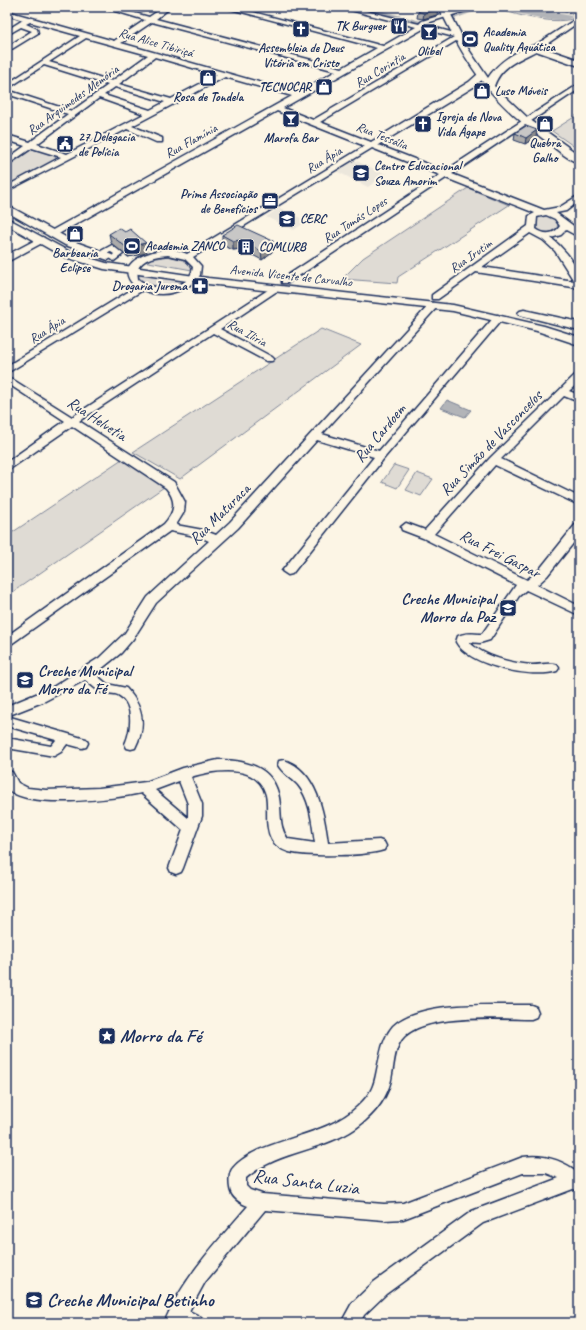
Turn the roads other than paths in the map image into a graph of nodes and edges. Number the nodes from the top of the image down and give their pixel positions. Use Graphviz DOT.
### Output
graph roads {
  1 [pos="105,7"];
  2 [pos="168,7"];
  3 [pos="226,7"];
  4 [pos="342,7"];
  5 [pos="364,7"];
  6 [pos="475,7"];
  7 [pos="483,8"];
  8 [pos="7,13"];
  9 [pos="446,13"];
  10 [pos="150,19"];
  11 [pos="579,19"];
  12 [pos="28,20"];
  13 [pos="7,21"];
  14 [pos="20,25"];
  15 [pos="423,25"];
  16 [pos="7,33"];
  17 [pos="84,36"];
  18 [pos="456,36"];
  19 [pos="115,44"];
  20 [pos="384,48"];
  21 [pos="535,48"];
  22 [pos="7,50"];
  23 [pos="153,55"];
  24 [pos="44,63"];
  25 [pos="579,63"];
  26 [pos="474,66"];
  27 [pos="497,70"];
  28 [pos="343,71"];
  29 [pos="223,75"];
  30 [pos="486,82"];
  31 [pos="114,85"];
  32 [pos="579,86"];
  33 [pos="7,87"];
  34 [pos="7,92"];
  35 [pos="100,96"];
  36 [pos="299,96"];
  37 [pos="172,102"];
  38 [pos="277,108"];
  39 [pos="150,113"];
  40 [pos="74,114"];
  41 [pos="525,121"];
  42 [pos="315,122"];
  43 [pos="126,126"];
  44 [pos="7,137"];
  45 [pos="159,140"];
  46 [pos="32,145"];
  47 [pos="371,146"];
  48 [pos="11,156"];
  49 [pos="68,158"];
  50 [pos="579,160"];
  51 [pos="7,163"];
  52 [pos="446,175"];
  53 [pos="7,189"];
  54 [pos="579,197"];
  55 [pos="521,205"];
  56 [pos="7,208"];
  57 [pos="563,208"];
  58 [pos="545,212"];
  59 [pos="532,218"];
  60 [pos="7,220"];
  61 [pos="561,221"];
  62 [pos="536,232"];
  63 [pos="556,233"];
  64 [pos="52,234"];
  65 [pos="578,234"];
  66 [pos="41,240"];
  67 [pos="553,245"];
  68 [pos="105,251"];
  69 [pos="188,257"];
  70 [pos="114,258"];
  71 [pos="7,259"];
  72 [pos="135,267"];
  73 [pos="475,269"];
  74 [pos="195,275"];
  75 [pos="285,281"];
  76 [pos="579,284"];
  77 [pos="142,287"];
  78 [pos="274,289"];
  79 [pos="434,301"];
  80 [pos="498,318"];
  81 [pos="577,324"];
  82 [pos="213,329"];
  83 [pos="579,341"];
  84 [pos="269,359"];
  85 [pos="7,370"];
  86 [pos="579,376"];
  87 [pos="7,379"];
  88 [pos="562,392"];
  89 [pos="579,399"];
  90 [pos="72,422"];
  91 [pos="316,436"];
  92 [pos="381,455"];
  93 [pos="494,460"];
  94 [pos="7,467"];
  95 [pos="170,485"];
  96 [pos="579,501"];
  97 [pos="168,527"];
  98 [pos="406,527"];
  99 [pos="579,528"];
  100 [pos="427,535"];
  101 [pos="218,541"];
  102 [pos="288,571"];
  103 [pos="527,585"];
  104 [pos="579,611"];
  105 [pos="7,642"];
  106 [pos="553,668"];
  107 [pos="86,674"];
  108 [pos="7,711"];
  109 [pos="7,721"];
  110 [pos="63,738"];
  111 [pos="82,743"];
  112 [pos="7,744"];
  113 [pos="131,744"];
  114 [pos="284,765"];
  115 [pos="183,773"];
  116 [pos="7,776"];
  117 [pos="144,788"];
  118 [pos="191,829"];
  119 [pos="379,846"];
  120 [pos="322,848"];
  121 [pos="176,868"];
  122 [pos="531,1012"];
  123 [pos="577,1181"];
  124 [pos="262,1202"];
  125 [pos="175,1318"];
  126 [pos="195,1323"];
  127 [pos="350,1323"];
  1 -- 10 [label="street"];
  2 -- 10 [label="street"];
  3 -- 20 [label="street"];
  4 -- 15 [label="street"];
  5 -- 15 [label="street"];
  6 -- 9 [label="street"];
  7 -- 9 [label="street"];
  8 -- 12 [label="street, Rua Alice Tibiriçá"];
  9 -- 15 [label="street, Rua Flamínia"];
  9 -- 18 [label="main road"];
  10 -- 19 [label="street"];
  10 -- 28 [label="street"];
  11 -- 21 [label="street"];
  12 -- 14 [label="street"];
  12 -- 17 [label="street, Rua Alice Tibiriçá"];
  13 -- 14 [label="street"];
  14 -- 16 [label="street"];
  14 -- 22 [label="street"];
  15 -- 18 [label="street"];
  15 -- 20 [label="street, Rua Flamínia"];
  17 -- 19 [label="street, Rua Alice Tibiriçá"];
  17 -- 24 [label="street"];
  18 -- 26 [label="main road"];
  18 -- 42 [label="street, Rua Corintia"];
  19 -- 23 [label="street, Rua Alice Tibiriçá"];
  20 -- 28 [label="street, Rua Flamínia"];
  21 -- 25 [label="main road"];
  21 -- 27 [label="main road"];
  23 -- 29 [label="street, Rua Alice Tibiriçá"];
  23 -- 31 [label="street, Rua Arquimedes Memória"];
  24 -- 31 [label="street"];
  24 -- 33 [label="street"];
  26 -- 27 [label="main road"];
  26 -- 30 [label="main road"];
  27 -- 30 [label="main road"];
  28 -- 36 [label="street, Rua Flamínia"];
  29 -- 36 [label="street, Rua Alice Tibiriçá"];
  29 -- 37 [label="street"];
  30 -- 41 [label="main road"];
  30 -- 47 [label="street, Rua Ápia"];
  31 -- 35 [label="street, Rua Arquimedes Memória"];
  31 -- 37 [label="street"];
  32 -- 41 [label="street, Rua Tomás Lopes"];
  34 -- 40 [label="street"];
  35 -- 39 [label="street"];
  35 -- 40 [label="street, Rua Arquimedes Memória"];
  36 -- 38 [label="street, Rua Flamínia"];
  37 -- 39 [label="street"];
  38 -- 42 [label="street, Rua Tessália"];
  38 -- 64 [label="street, Rua Flamínia"];
  39 -- 43 [label="street"];
  40 -- 46 [label="street, Rua Arquimedes Memória"];
  41 -- 50 [label="main road"];
  41 -- 52 [label="street, Rua Tomás Lopes"];
  42 -- 47 [label="street, Rua Tessália"];
  43 -- 45 [label="street"];
  43 -- 49 [label="street"];
  44 -- 46 [label="street"];
  46 -- 48 [label="street, Rua Arquimedes Memória"];
  46 -- 49 [label="street"];
  47 -- 52 [label="street, Rua Tessália"];
  47 -- 69 [label="street, Rua Ápia"];
  48 -- 51 [label="street, Rua Arquimedes Memória"];
  49 -- 53 [label="street"];
  52 -- 55 [label="street, Rua Tessália"];
  52 -- 75 [label="street, Rua Tomás Lopes"];
  54 -- 57 [label="street"];
  55 -- 58 [label="street, Rua Tessália"];
  55 -- 59 [label="street, Rua Tessália"];
  56 -- 64 [label="main road, Avenida Vicente de Carvalho"];
  57 -- 58 [label="street"];
  57 -- 61 [label="street"];
  58 -- 59 [label="street"];
  58 -- 61 [label="street"];
  59 -- 62 [label="street"];
  60 -- 66 [label="main road, Avenida Vicente de Carvalho"];
  61 -- 63 [label="street"];
  61 -- 65 [label="street"];
  62 -- 63 [label="street"];
  62 -- 67 [label="street"];
  62 -- 73 [label="street, Rua Irutim"];
  63 -- 65 [label="street"];
  63 -- 67 [label="street"];
  64 -- 70 [label="main road, Avenida Vicente de Carvalho"];
  66 -- 71 [label="street"];
  66 -- 72 [label="main road, Avenida Vicente de Carvalho"];
  67 -- 76 [label="street"];
  68 -- 70 [label="street"];
  69 -- 72 [label="street"];
  69 -- 74 [label="street"];
  70 -- 72 [label="main road, Avenida Vicente de Carvalho"];
  72 -- 74 [label="main road, Avenida Vicente de Carvalho"];
  72 -- 77 [label="street"];
  73 -- 76 [label="street"];
  73 -- 79 [label="street, Rua Irutim"];
  74 -- 75 [label="main road, Avenida Vicente de Carvalho"];
  74 -- 77 [label="street"];
  74 -- 78 [label="main road, Avenida Vicente de Carvalho"];
  75 -- 79 [label="main road, Avenida Vicente de Carvalho"];
  77 -- 85 [label="street, Rua Ápia"];
  78 -- 79 [label="main road, Avenida Vicente de Carvalho"];
  78 -- 82 [label="street"];
  79 -- 80 [label="main road, Avenida Vicente de Carvalho"];
  79 -- 81 [label="main road, Avenida Vicente de Carvalho"];
  79 -- 91 [label="street, Rua Maturaca"];
  80 -- 83 [label="main road, Avenida Vicente de Carvalho"];
  80 -- 92 [label="street, Rua Cardoem"];
  82 -- 84 [label="street, Rua Iliria"];
  82 -- 90 [label="street"];
  86 -- 88 [label="street, Rua Simão de Vasconcelos"];
  87 -- 90 [label="street, Rua Helvetia"];
  88 -- 89 [label="street"];
  88 -- 93 [label="street, Rua Simão de Vasconcelos"];
  90 -- 94 [label="street"];
  90 -- 95 [label="street, Rua Helvetia"];
  91 -- 92 [label="street"];
  91 -- 101 [label="street, Rua Maturaca"];
  92 -- 102 [label="street, Rua Cardoem"];
  93 -- 96 [label="street"];
  93 -- 100 [label="street, Rua Simão de Vasconcelos"];
  95 -- 97 [label="street, Rua Maturaca"];
  97 -- 101 [label="street"];
  97 -- 105 [label="street, Rua Maturaca"];
  98 -- 100 [label="street, Rua Frei Gaspar"];
  99 -- 103 [label="street"];
  100 -- 103 [label="street, Rua Frei Gaspar"];
  101 -- 107 [label="street, Rua Maturaca"];
  103 -- 104 [label="street, Rua Frei Gaspar"];
  103 -- 106 [label="street"];
  107 -- 108 [label="street, Rua Maturaca"];
  107 -- 113 [label="street"];
  109 -- 110 [label="street"];
  110 -- 111 [label="street"];
  110 -- 112 [label="street"];
  114 -- 120 [label="street"];
  115 -- 117 [label="street"];
  115 -- 118 [label="street"];
  115 -- 120 [label="street"];
  116 -- 117 [label="street"];
  117 -- 118 [label="street"];
  118 -- 121 [label="street"];
  119 -- 120 [label="street"];
  122 -- 124 [label="street, Rua Santa Luzia"];
  123 -- 124 [label="street, Rua Santa Luzia"];
  123 -- 127 [label="street, Rua Santa Luzia"];
  124 -- 125 [label="street"];
  125 -- 126 [label="street"];
}
